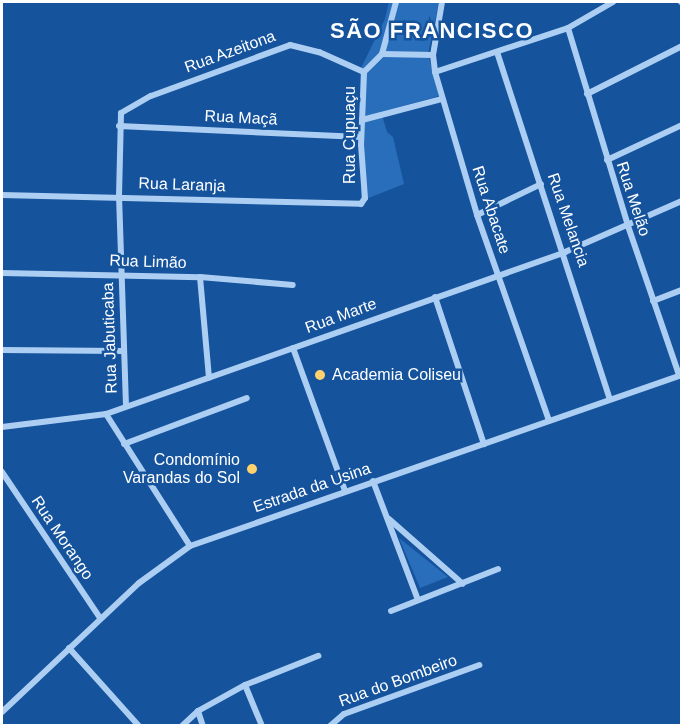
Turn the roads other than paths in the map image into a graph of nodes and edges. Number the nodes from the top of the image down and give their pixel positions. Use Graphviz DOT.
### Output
graph roads {
  1 [pos="396,2"];
  2 [pos="442,2"];
  3 [pos="613,2"];
  4 [pos="568,28"];
  5 [pos="681,46"];
  6 [pos="497,52"];
  7 [pos="382,54"];
  8 [pos="433,55"];
  9 [pos="364,72"];
  10 [pos="435,72"];
  11 [pos="587,94"];
  12 [pos="442,99"];
  13 [pos="362,120"];
  14 [pos="681,125"];
  15 [pos="119,126"];
  16 [pos="361,137"];
  17 [pos="607,160"];
  18 [pos="541,184"];
  19 [pos="2,195"];
  20 [pos="119,196"];
  21 [pos="681,201"];
  22 [pos="361,204"];
  23 [pos="477,215"];
  24 [pos="627,226"];
  25 [pos="565,252"];
  26 [pos="2,273"];
  27 [pos="120,274"];
  28 [pos="498,276"];
  29 [pos="200,277"];
  30 [pos="293,285"];
  31 [pos="681,290"];
  32 [pos="435,297"];
  33 [pos="653,301"];
  34 [pos="293,348"];
  35 [pos="2,350"];
  36 [pos="122,351"];
  37 [pos="680,375"];
  38 [pos="209,378"];
  39 [pos="247,398"];
  40 [pos="610,399"];
  41 [pos="126,406"];
  42 [pos="106,414"];
  43 [pos="549,422"];
  44 [pos="2,428"];
  45 [pos="124,444"];
  46 [pos="484,444"];
  47 [pos="2,472"];
  48 [pos="373,481"];
  49 [pos="345,491"];
  50 [pos="388,519"];
  51 [pos="190,546"];
  52 [pos="498,569"];
  53 [pos="463,584"];
  54 [pos="418,600"];
  55 [pos="391,611"];
  56 [pos="100,618"];
  57 [pos="69,648"];
  58 [pos="318,656"];
  59 [pos="479,665"];
  60 [pos="244,685"];
  61 [pos="198,711"];
  62 [pos="2,712"];
  63 [pos="139,726"];
  64 [pos="182,726"];
  65 [pos="203,726"];
  66 [pos="262,726"];
  67 [pos="330,726"];
  1 -- 7 [label="street, Rua Cupuaçu"];
  2 -- 8 [label="street, Rua Abacate"];
  3 -- 4 [label="street"];
  4 -- 6 [label="street"];
  4 -- 11 [label="street, Rua Melão"];
  5 -- 11 [label="street"];
  6 -- 10 [label="street"];
  6 -- 18 [label="street, Rua Melancia"];
  7 -- 8 [label="street"];
  7 -- 9 [label="street, Rua Cupuaçu"];
  8 -- 10 [label="street, Rua Abacate"];
  9 -- 13 [label="street, Rua Cupuaçu"];
  9 -- 15 [label="street, Rua Azeitona"];
  10 -- 12 [label="street, Rua Abacate"];
  11 -- 17 [label="street, Rua Melão"];
  12 -- 13 [label="street"];
  12 -- 23 [label="street, Rua Abacate"];
  13 -- 16 [label="street, Rua Cupuaçu"];
  14 -- 17 [label="street"];
  15 -- 16 [label="street, Rua Maçã"];
  15 -- 20 [label="street, Rua Jabuticaba"];
  16 -- 22 [label="street, Rua Cupuaçu"];
  17 -- 24 [label="street, Rua Melão"];
  18 -- 23 [label="street"];
  18 -- 25 [label="street, Rua Melancia"];
  19 -- 20 [label="street, Rua Laranja"];
  20 -- 22 [label="street, Rua Laranja"];
  20 -- 27 [label="street, Rua Jabuticaba"];
  21 -- 24 [label="street, Rua Marte"];
  23 -- 28 [label="street, Rua Abacate"];
  24 -- 25 [label="street, Rua Marte"];
  24 -- 33 [label="street, Rua Melão"];
  25 -- 28 [label="street, Rua Marte"];
  25 -- 40 [label="street, Rua Melancia"];
  26 -- 27 [label="street, Rua Limão"];
  27 -- 29 [label="street, Rua Limão"];
  27 -- 36 [label="street, Rua Jabuticaba"];
  28 -- 32 [label="street, Rua Marte"];
  28 -- 43 [label="street, Rua Abacate"];
  29 -- 30 [label="street, Rua Limão"];
  29 -- 38 [label="street"];
  31 -- 33 [label="street"];
  32 -- 34 [label="street, Rua Marte"];
  32 -- 46 [label="street"];
  33 -- 37 [label="street, Rua Melão"];
  34 -- 38 [label="street, Rua Marte"];
  34 -- 49 [label="street"];
  35 -- 36 [label="street"];
  36 -- 41 [label="street, Rua Jabuticaba"];
  37 -- 40 [label="street, Estrada da Usina"];
  38 -- 41 [label="street, Rua Marte"];
  39 -- 45 [label="street"];
  40 -- 43 [label="street, Estrada da Usina"];
  41 -- 42 [label="street, Rua Marte"];
  42 -- 44 [label="street, Rua Marte"];
  42 -- 45 [label="street"];
  43 -- 46 [label="street, Estrada da Usina"];
  45 -- 51 [label="street"];
  46 -- 48 [label="street, Estrada da Usina"];
  47 -- 56 [label="street, Rua Morango"];
  48 -- 49 [label="street, Estrada da Usina"];
  48 -- 50 [label="street"];
  49 -- 51 [label="street, Estrada da Usina"];
  50 -- 53 [label="street"];
  50 -- 54 [label="street"];
  51 -- 56 [label="street, Estrada da Usina"];
  52 -- 53 [label="street"];
  53 -- 54 [label="street"];
  54 -- 55 [label="street"];
  56 -- 57 [label="street, Estrada da Usina"];
  57 -- 62 [label="street, Estrada da Usina"];
  57 -- 63 [label="street"];
  58 -- 60 [label="street"];
  59 -- 67 [label="street, Rua do Bombeiro"];
  60 -- 61 [label="street"];
  60 -- 66 [label="street"];
  61 -- 64 [label="street"];
  61 -- 65 [label="street"];
}
